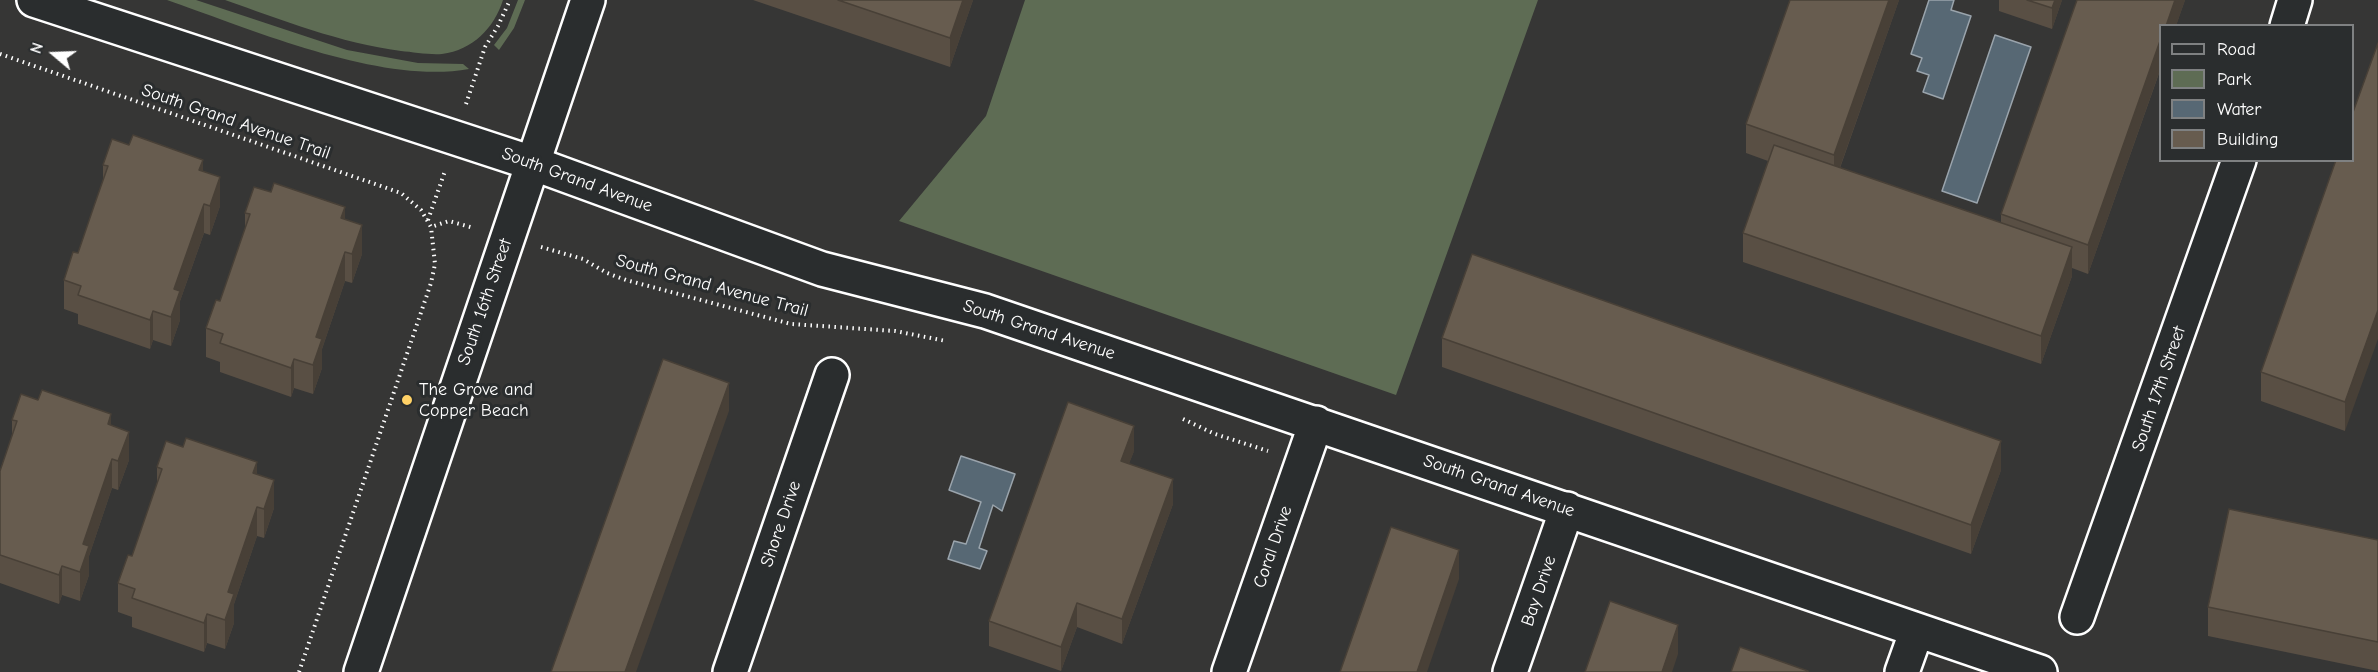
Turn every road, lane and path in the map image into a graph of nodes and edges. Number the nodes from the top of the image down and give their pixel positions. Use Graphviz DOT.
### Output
graph roads {
  1 [pos="34,0"];
  2 [pos="510,0"];
  3 [pos="588,0"];
  4 [pos="2295,0"];
  5 [pos="2287,24"];
  6 [pos="0,54"];
  7 [pos="479,62"];
  8 [pos="2238,162"];
  9 [pos="532,164"];
  10 [pos="436,199"];
  11 [pos="427,221"];
  12 [pos="449,221"];
  13 [pos="431,227"];
  14 [pos="564,253"];
  15 [pos="952,343"];
  16 [pos="832,375"];
  17 [pos="1178,416"];
  18 [pos="1316,423"];
  19 [pos="1302,463"];
  20 [pos="1567,509"];
  21 [pos="2077,617"];
  22 [pos="1917,630"];
  23 [pos="299,672"];
  24 [pos="361,672"];
  25 [pos="730,672"];
  26 [pos="1229,672"];
  27 [pos="1510,672"];
  28 [pos="1902,672"];
  29 [pos="2040,672"];
  1 -- 9 [label="street, South Grand Avenue"];
  2 -- 7 [label="path"];
  3 -- 9 [label="street, South 16th Street"];
  4 -- 5 [label="street"];
  6 -- 11 [label="path, South Grand Avenue Trail"];
  8 -- 21 [label="street, South 17th Street"];
  9 -- 18 [label="street, South Grand Avenue"];
  9 -- 24 [label="street, South 16th Street"];
  10 -- 11 [label="path"];
  11 -- 13 [label="path, South Grand Avenue Trail"];
  12 -- 13 [label="path"];
  13 -- 23 [label="path"];
  14 -- 15 [label="path, South Grand Avenue Trail"];
  16 -- 25 [label="street, Shore Drive"];
  17 -- 19 [label="path"];
  18 -- 19 [label="street, Coral Drive"];
  18 -- 20 [label="street, South Grand Avenue"];
  19 -- 26 [label="street, Coral Drive"];
  20 -- 22 [label="street, South Grand Avenue"];
  20 -- 27 [label="street, Bay Drive"];
  22 -- 28 [label="street"];
  22 -- 29 [label="street, South Grand Avenue"];
}
